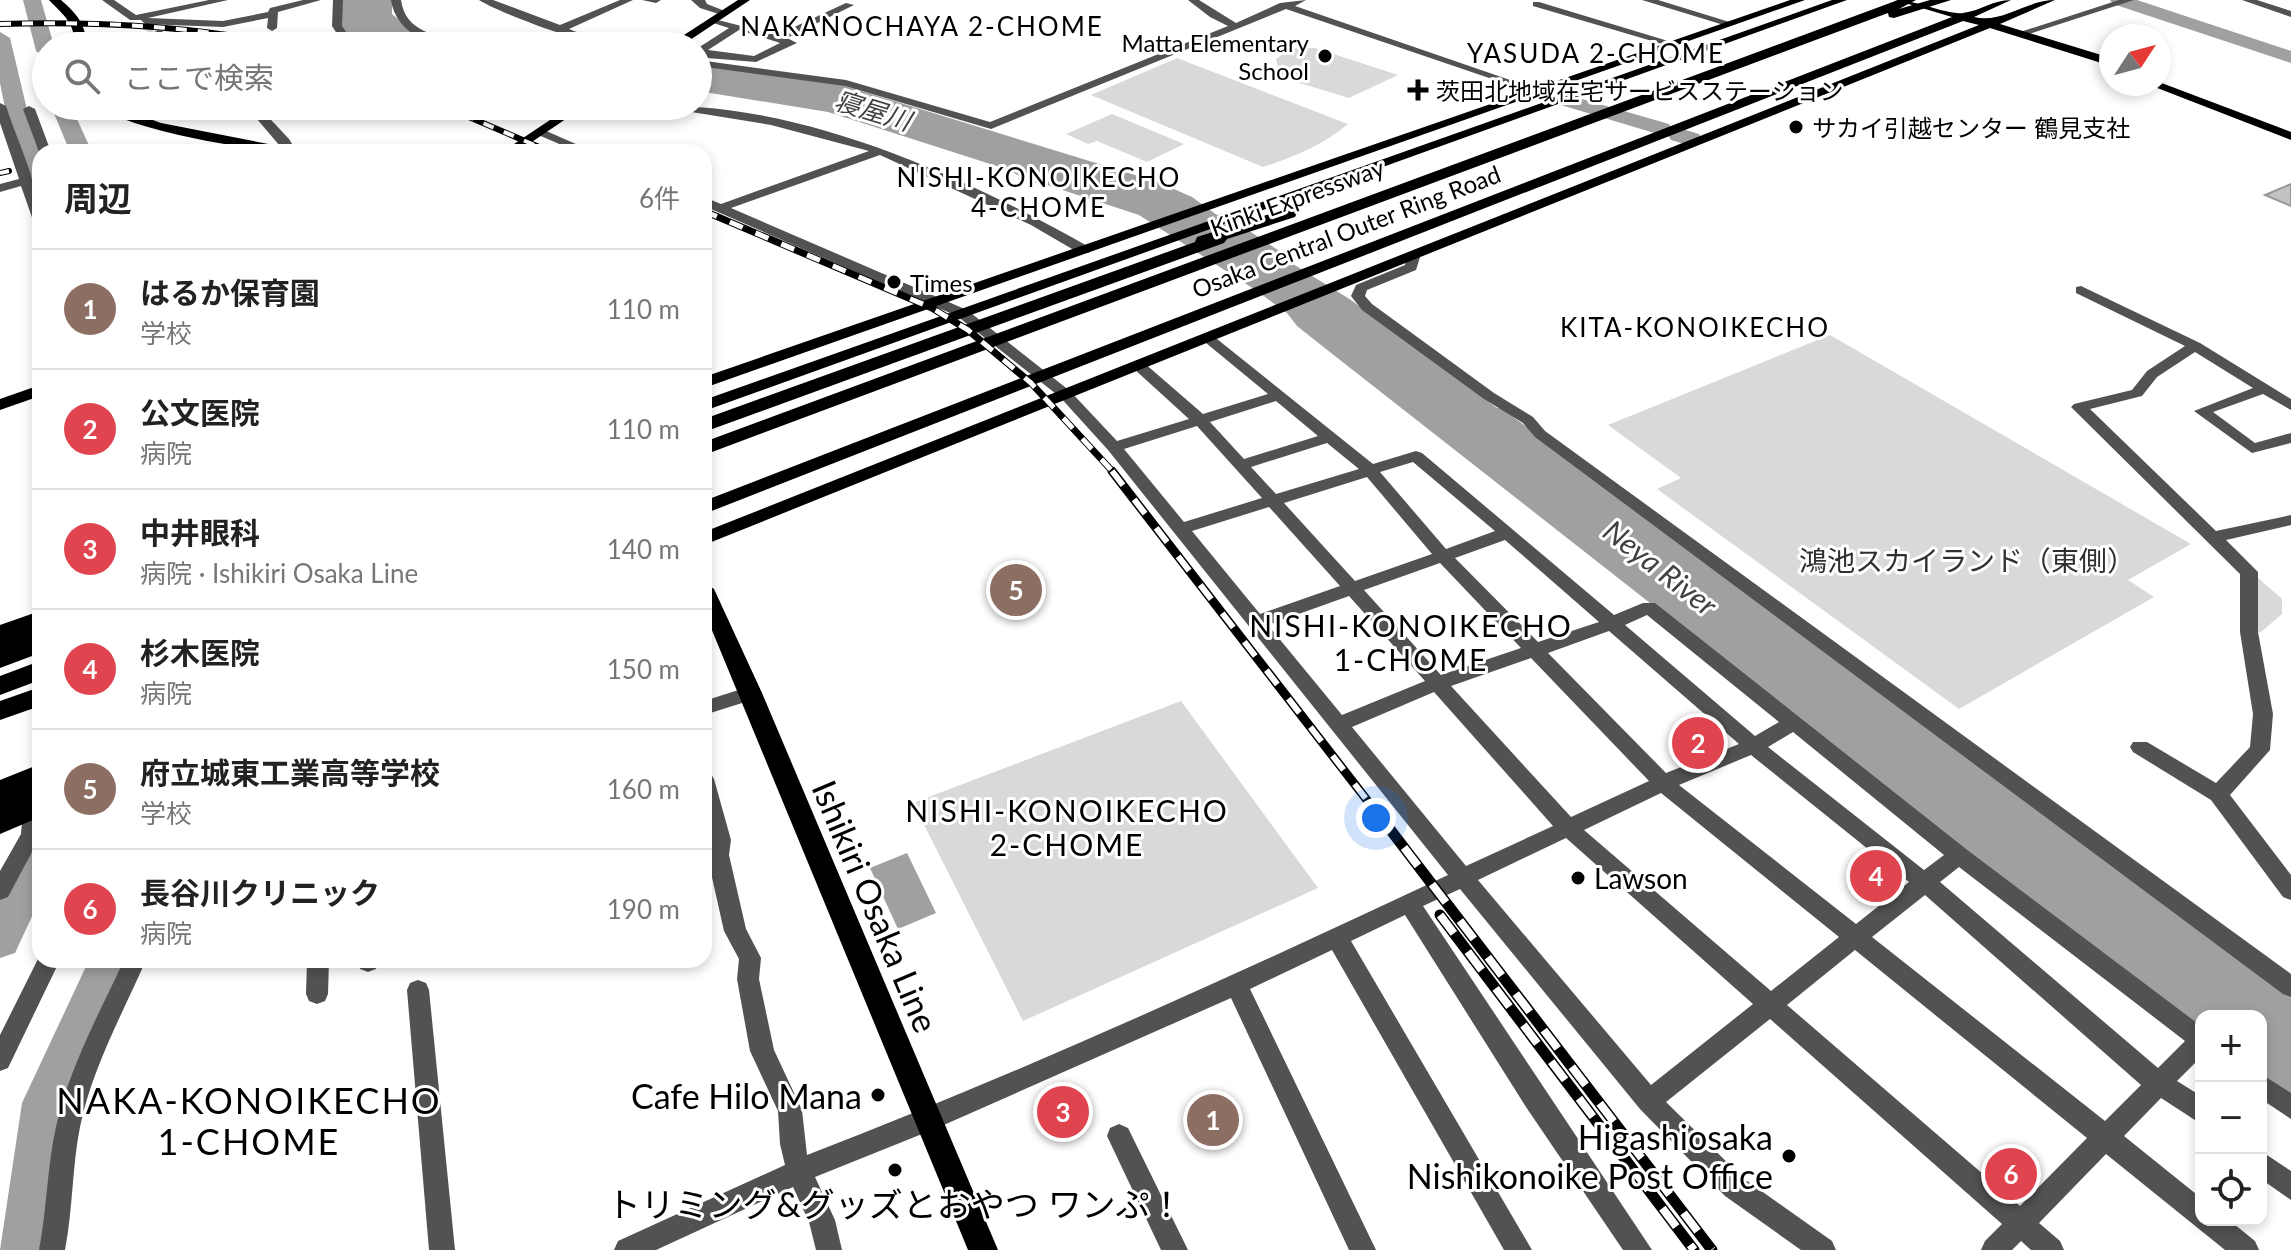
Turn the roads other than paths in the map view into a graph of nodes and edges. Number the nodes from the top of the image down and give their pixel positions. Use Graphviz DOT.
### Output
graph roads {
  1 [pos="54,0"];
  2 [pos="107,0"];
  3 [pos="121,0"];
  4 [pos="223,0"];
  5 [pos="282,0"];
  6 [pos="316,0"];
  7 [pos="338,0"];
  8 [pos="396,0"];
  9 [pos="484,0"];
  10 [pos="513,0"];
  11 [pos="628,0"];
  12 [pos="647,0"];
  13 [pos="656,0"];
  14 [pos="696,0"];
  15 [pos="745,0"];
  16 [pos="1193,0"];
  17 [pos="1269,0"];
  18 [pos="1301,0"];
  19 [pos="1647,0"];
  20 [pos="1842,0"];
  21 [pos="1874,0"];
  22 [pos="1900,0"];
  23 [pos="1910,0"];
  24 [pos="1945,0"];
  25 [pos="2006,0"];
  26 [pos="2050,0"];
  27 [pos="2247,0"];
  28 [pos="2123,2"];
  29 [pos="1800,3"];
  30 [pos="1536,4"];
  31 [pos="849,5"];
  32 [pos="499,6"];
  33 [pos="1287,6"];
  34 [pos="725,13"];
  35 [pos="273,14"];
  36 [pos="2291,14"];
  37 [pos="144,20"];
  38 [pos="714,20"];
  39 [pos="171,23"];
  40 [pos="1731,24"];
  41 [pos="1985,25"];
  42 [pos="1235,26"];
  43 [pos="737,27"];
  44 [pos="272,28"];
  45 [pos="557,30"];
  46 [pos="81,32"];
  47 [pos="340,32"];
  48 [pos="420,32"];
  49 [pos="563,32"];
  50 [pos="695,32"];
  51 [pos="2022,33"];
  52 [pos="788,42"];
  53 [pos="712,43"];
  54 [pos="1673,44"];
  55 [pos="712,55"];
  56 [pos="2099,61"];
  57 [pos="2099,61"];
  58 [pos="712,65"];
  59 [pos="1691,81"];
  60 [pos="2171,85"];
  61 [pos="1537,91"];
  62 [pos="2171,91"];
  63 [pos="1800,100"];
  64 [pos="0,106"];
  65 [pos="29,109"];
  66 [pos="712,113"];
  67 [pos="32,117"];
  68 [pos="1511,118"];
  69 [pos="33,120"];
  70 [pos="142,120"];
  71 [pos="265,120"];
  72 [pos="558,120"];
  73 [pos="2291,130"];
  74 [pos="1675,131"];
  75 [pos="540,132"];
  76 [pos="2291,136"];
  77 [pos="42,144"];
  78 [pos="249,144"];
  79 [pos="286,144"];
  80 [pos="521,144"];
  81 [pos="569,144"];
  82 [pos="878,152"];
  83 [pos="1341,159"];
  84 [pos="29,164"];
  85 [pos="1564,174"];
  86 [pos="27,181"];
  87 [pos="0,188"];
  88 [pos="32,197"];
  89 [pos="712,204"];
  90 [pos="720,208"];
  91 [pos="1289,213"];
  92 [pos="1084,250"];
  93 [pos="1414,254"];
  94 [pos="1395,262"];
  95 [pos="2081,290"];
  96 [pos="938,301"];
  97 [pos="962,313"];
  98 [pos="1207,338"];
  99 [pos="2195,346"];
  100 [pos="959,354"];
  101 [pos="1138,365"];
  102 [pos="1043,376"];
  103 [pos="712,380"];
  104 [pos="2266,388"];
  105 [pos="32,393"];
  106 [pos="1065,394"];
  107 [pos="1278,396"];
  108 [pos="0,405"];
  109 [pos="712,405"];
  110 [pos="712,405"];
  111 [pos="2291,405"];
  112 [pos="1201,421"];
  113 [pos="712,423"];
  114 [pos="1330,437"];
  115 [pos="2291,438"];
  116 [pos="712,446"];
  117 [pos="1114,447"];
  118 [pos="712,462"];
  119 [pos="1240,465"];
  120 [pos="1369,469"];
  121 [pos="1272,501"];
  122 [pos="712,505"];
  123 [pos="2291,520"];
  124 [pos="1181,529"];
  125 [pos="1507,533"];
  126 [pos="712,536"];
  127 [pos="2213,537"];
  128 [pos="1442,555"];
  129 [pos="1353,589"];
  130 [pos="712,607"];
  131 [pos="32,621"];
  132 [pos="1257,622"];
  133 [pos="1611,624"];
  134 [pos="0,632"];
  135 [pos="32,633"];
  136 [pos="0,645"];
  137 [pos="32,648"];
  138 [pos="1533,650"];
  139 [pos="0,661"];
  140 [pos="32,673"];
  141 [pos="1436,684"];
  142 [pos="0,686"];
  143 [pos="751,693"];
  144 [pos="32,699"];
  145 [pos="712,705"];
  146 [pos="0,711"];
  147 [pos="1795,722"];
  148 [pos="1341,723"];
  149 [pos="1755,745"];
  150 [pos="2140,747"];
  151 [pos="32,776"];
  152 [pos="1663,783"];
  153 [pos="0,789"];
  154 [pos="2218,794"];
  155 [pos="32,800"];
  156 [pos="32,803"];
  157 [pos="0,808"];
  158 [pos="712,808"];
  159 [pos="0,825"];
  160 [pos="1568,828"];
  161 [pos="32,829"];
  162 [pos="1959,855"];
  163 [pos="1464,877"];
  164 [pos="1923,882"];
  165 [pos="0,891"];
  166 [pos="2291,891"];
  167 [pos="1410,904"];
  168 [pos="1855,936"];
  169 [pos="1337,938"];
  170 [pos="45,968"];
  171 [pos="132,968"];
  172 [pos="318,968"];
  173 [pos="2263,968"];
  174 [pos="2291,971"];
  175 [pos="1236,985"];
  176 [pos="2291,987"];
  177 [pos="418,990"];
  178 [pos="317,994"];
  179 [pos="1771,1003"];
  180 [pos="2195,1036"];
  181 [pos="2195,1047"];
  182 [pos="0,1060"];
  183 [pos="2158,1084"];
  184 [pos="2267,1089"];
  185 [pos="1649,1101"];
  186 [pos="2195,1107"];
  187 [pos="2291,1107"];
  188 [pos="928,1120"];
  189 [pos="1119,1136"];
  190 [pos="2107,1138"];
  191 [pos="2267,1168"];
  192 [pos="799,1171"];
  193 [pos="2291,1187"];
  194 [pos="2195,1209"];
  195 [pos="2020,1223"];
  196 [pos="2216,1226"];
  197 [pos="52,1250"];
  198 [pos="442,1250"];
  199 [pos="627,1250"];
  200 [pos="829,1250"];
  201 [pos="983,1250"];
  202 [pos="1175,1250"];
  203 [pos="1363,1250"];
  204 [pos="1519,1250"];
  205 [pos="1639,1250"];
  206 [pos="1823,1250"];
  207 [pos="1994,1250"];
  208 [pos="2051,1250"];
  209 [pos="2246,1250"];
  1 -- 46 [label="main road"];
  2 -- 37 [label="street"];
  3 -- 37 [label="street"];
  4 -- 37 [label="street"];
  5 -- 39 [label="street"];
  6 -- 35 [label="street"];
  7 -- 47 [label="street"];
  8 -- 48 [label="street"];
  9 -- 32 [label="street"];
  10 -- 32 [label="street"];
  11 -- 45 [label="street"];
  12 -- 13 [label="street"];
  14 -- 34 [label="street"];
  15 -- 34 [label="main road"];
  16 -- 42 [label="street"];
  17 -- 33 [label="street"];
  18 -- 33 [label="street"];
  19 -- 40 [label="street"];
  20 -- 29 [label="main road, Osaka Central Outer Ring Road"];
  21 -- 91 [label="highway, Kinki Expressway"];
  22 -- 41 [label="main road"];
  23 -- 59 [label="highway, Kinki Expressway"];
  24 -- 59 [label="highway"];
  25 -- 74 [label="main road, Osaka Central Outer Ring Road"];
  26 -- 41 [label="main road"];
  27 -- 36 [label="street"];
  28 -- 51 [label="street"];
  29 -- 40 [label="main road"];
  29 -- 68 [label="main road, Osaka Central Outer Ring Road"];
  30 -- 54 [label="street"];
  31 -- 52 [label="street"];
  32 -- 45 [label="street"];
  33 -- 42 [label="street"];
  33 -- 61 [label="street"];
  34 -- 38 [label="main road"];
  35 -- 39 [label="street"];
  35 -- 44 [label="street"];
  37 -- 39 [label="street"];
  38 -- 43 [label="street"];
  38 -- 50 [label="main road"];
  40 -- 54 [label="main road"];
  41 -- 51 [label="main road"];
  41 -- 56 [label="main road"];
  41 -- 63 [label="main road"];
  42 -- 58 [label="street"];
  43 -- 52 [label="street"];
  43 -- 53 [label="street"];
  45 -- 49 [label="street"];
  51 -- 57 [label="main road"];
  52 -- 55 [label="street"];
  54 -- 61 [label="main road"];
  54 -- 68 [label="main road"];
  59 -- 100 [label="highway, Kinki Expressway"];
  60 -- 73 [label="main road"];
  61 -- 83 [label="main road"];
  62 -- 76 [label="main road"];
  63 -- 74 [label="main road"];
  63 -- 93 [label="main road"];
  64 -- 84 [label="street"];
  65 -- 67 [label="street"];
  66 -- 82 [label="street"];
  68 -- 83 [label="main road"];
  68 -- 97 [label="main road, Osaka Central Outer Ring Road"];
  69 -- 77 [label="street"];
  70 -- 78 [label="main road"];
  71 -- 79 [label="street"];
  72 -- 75 [label="main road"];
  74 -- 85 [label="main road, Osaka Central Outer Ring Road"];
  75 -- 80 [label="main road"];
  75 -- 81 [label="street"];
  82 -- 90 [label="street"];
  82 -- 92 [label="street"];
  83 -- 92 [label="main road"];
  84 -- 86 [label="street"];
  85 -- 94 [label="main road"];
  85 -- 102 [label="main road, Osaka Central Outer Ring Road"];
  86 -- 87 [label="street"];
  86 -- 88 [label="street"];
  89 -- 90 [label="street"];
  90 -- 96 [label="street"];
  91 -- 109 [label="highway"];
  91 -- 113 [label="highway, Kinki Expressway"];
  92 -- 96 [label="main road"];
  93 -- 94 [label="main road"];
  93 -- 173 [label="street"];
  94 -- 98 [label="main road"];
  95 -- 99 [label="street"];
  96 -- 97 [label="street"];
  96 -- 103 [label="main road"];
  97 -- 102 [label="street"];
  97 -- 110 [label="main road, Osaka Central Outer Ring Road"];
  98 -- 101 [label="main road"];
  98 -- 107 [label="street"];
  99 -- 104 [label="street"];
  99 -- 127 [label="street"];
  100 -- 116 [label="highway, Kinki Expressway"];
  100 -- 118 [label="highway"];
  101 -- 106 [label="main road"];
  101 -- 112 [label="street"];
  102 -- 106 [label="street"];
  102 -- 122 [label="main road, Osaka Central Outer Ring Road"];
  104 -- 111 [label="street"];
  104 -- 115 [label="street"];
  105 -- 108 [label="main road"];
  106 -- 117 [label="street"];
  106 -- 126 [label="main road"];
  107 -- 112 [label="street"];
  107 -- 114 [label="street"];
  112 -- 117 [label="street"];
  112 -- 119 [label="street"];
  114 -- 119 [label="street"];
  114 -- 120 [label="street"];
  117 -- 124 [label="street"];
  119 -- 121 [label="street"];
  120 -- 121 [label="street"];
  120 -- 125 [label="street"];
  120 -- 128 [label="street"];
  121 -- 124 [label="street"];
  121 -- 129 [label="street"];
  123 -- 127 [label="street"];
  124 -- 132 [label="street"];
  125 -- 128 [label="street"];
  125 -- 133 [label="street"];
  127 -- 154 [label="street"];
  128 -- 129 [label="street"];
  128 -- 138 [label="street"];
  129 -- 132 [label="street"];
  129 -- 141 [label="street"];
  130 -- 143 [label="main road, Ishikiri Osaka Line"];
  131 -- 134 [label="main road"];
  132 -- 148 [label="street"];
  133 -- 138 [label="street"];
  133 -- 147 [label="street"];
  133 -- 149 [label="street"];
  135 -- 136 [label="highway"];
  137 -- 139 [label="main road"];
  138 -- 141 [label="street"];
  138 -- 152 [label="street"];
  140 -- 142 [label="highway"];
  141 -- 148 [label="street"];
  141 -- 160 [label="street"];
  143 -- 145 [label="street"];
  143 -- 188 [label="main road, Ishikiri Osaka Line"];
  144 -- 146 [label="highway"];
  147 -- 149 [label="street"];
  147 -- 162 [label="street"];
  148 -- 163 [label="street"];
  149 -- 152 [label="street"];
  149 -- 164 [label="street"];
  150 -- 154 [label="street"];
  151 -- 153 [label="main road"];
  152 -- 160 [label="street"];
  152 -- 168 [label="street"];
  154 -- 166 [label="street"];
  155 -- 157 [label="highway"];
  156 -- 159 [label="main road"];
  158 -- 192 [label="street"];
  160 -- 163 [label="street"];
  160 -- 179 [label="street"];
  161 -- 165 [label="street"];
  162 -- 164 [label="street"];
  162 -- 180 [label="street"];
  163 -- 167 [label="street"];
  163 -- 185 [label="street"];
  164 -- 168 [label="street"];
  164 -- 183 [label="street"];
  167 -- 169 [label="street"];
  167 -- 205 [label="street"];
  168 -- 179 [label="street"];
  168 -- 190 [label="street"];
  169 -- 175 [label="street"];
  169 -- 204 [label="street"];
  170 -- 182 [label="street"];
  171 -- 197 [label="street"];
  172 -- 178 [label="street"];
  173 -- 174 [label="street"];
  173 -- 176 [label="street"];
  175 -- 188 [label="street"];
  175 -- 203 [label="street"];
  177 -- 198 [label="street"];
  179 -- 185 [label="street"];
  179 -- 195 [label="street"];
  181 -- 183 [label="street"];
  183 -- 186 [label="street"];
  183 -- 190 [label="street"];
  184 -- 187 [label="street"];
  185 -- 206 [label="street"];
  188 -- 192 [label="street"];
  188 -- 201 [label="main road, Ishikiri Osaka Line"];
  189 -- 202 [label="street"];
  190 -- 194 [label="street"];
  190 -- 195 [label="street"];
  191 -- 193 [label="street"];
  192 -- 199 [label="street"];
  192 -- 200 [label="street"];
  195 -- 207 [label="street"];
  195 -- 208 [label="street"];
  196 -- 209 [label="street"];
}
